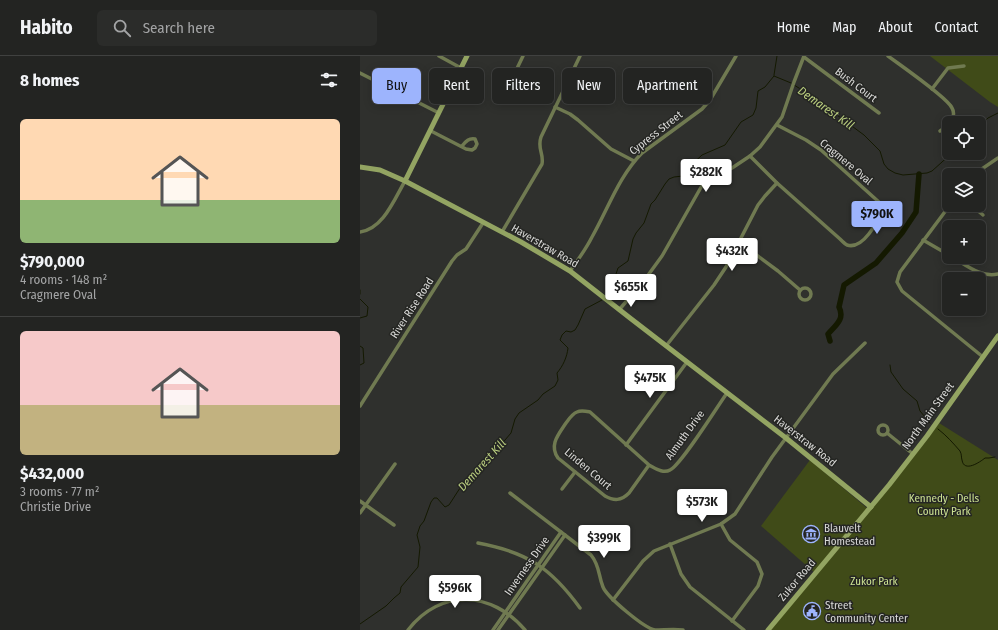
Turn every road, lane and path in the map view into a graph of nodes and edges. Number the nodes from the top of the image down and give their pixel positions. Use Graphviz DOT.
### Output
graph roads {
  1 [pos="439,56"];
  2 [pos="467,56"];
  3 [pos="523,56"];
  4 [pos="580,56"];
  5 [pos="736,56"];
  6 [pos="804,56"];
  7 [pos="888,56"];
  8 [pos="964,66"];
  9 [pos="461,68"];
  10 [pos="517,68"];
  11 [pos="360,73"];
  12 [pos="932,89"];
  13 [pos="443,104"];
  14 [pos="555,107"];
  15 [pos="438,113"];
  16 [pos="879,113"];
  17 [pos="954,116"];
  18 [pos="777,125"];
  19 [pos="431,131"];
  20 [pos="462,146"];
  21 [pos="750,156"];
  22 [pos="998,158"];
  23 [pos="634,161"];
  24 [pos="360,167"];
  25 [pos="983,168"];
  26 [pos="405,182"];
  27 [pos="777,183"];
  28 [pos="945,212"];
  29 [pos="979,212"];
  30 [pos="983,215"];
  31 [pos="483,223"];
  32 [pos="360,232"];
  33 [pos="502,232"];
  34 [pos="923,240"];
  35 [pos="739,242"];
  36 [pos="942,251"];
  37 [pos="964,264"];
  38 [pos="570,271"];
  39 [pos="998,274"];
  40 [pos="800,290"];
  41 [pos="619,310"];
  42 [pos="998,336"];
  43 [pos="865,343"];
  44 [pos="666,346"];
  45 [pos="983,356"];
  46 [pos="687,362"];
  47 [pos="727,393"];
  48 [pos="360,406"];
  49 [pos="887,433"];
  50 [pos="786,438"];
  51 [pos="626,445"];
  52 [pos="913,454"];
  53 [pos="395,464"];
  54 [pos="650,465"];
  55 [pos="575,472"];
  56 [pos="562,489"];
  57 [pos="510,493"];
  58 [pos="881,495"];
  59 [pos="860,497"];
  60 [pos="360,501"];
  61 [pos="366,505"];
  62 [pos="871,507"];
  63 [pos="360,514"];
  64 [pos="394,524"];
  65 [pos="721,524"];
  66 [pos="563,533"];
  67 [pos="478,543"];
  68 [pos="670,544"];
  69 [pos="540,566"];
  70 [pos="613,600"];
  71 [pos="580,608"];
  72 [pos="508,612"];
  73 [pos="732,621"];
  74 [pos="408,630"];
  75 [pos="493,630"];
  76 [pos="498,630"];
  77 [pos="525,630"];
  78 [pos="683,630"];
  79 [pos="744,630"];
  80 [pos="768,630"];
  1 -- 9 [label="street"];
  2 -- 9 [label="street"];
  3 -- 10 [label="street"];
  4 -- 14 [label="street"];
  5 -- 23 [label="street, Cypress Street"];
  6 -- 16 [label="street, Bush Court"];
  6 -- 18 [label="street"];
  7 -- 12 [label="street"];
  8 -- 12 [label="street"];
  11 -- 15 [label="street"];
  12 -- 17 [label="street"];
  13 -- 15 [label="street"];
  14 -- 23 [label="street"];
  14 -- 33 [label="street"];
  15 -- 19 [label="street"];
  18 -- 21 [label="street"];
  18 -- 27 [label="street, Cragmere Oval"];
  19 -- 20 [label="street"];
  19 -- 26 [label="street"];
  21 -- 27 [label="street, Cragmere Oval"];
  21 -- 41 [label="street"];
  22 -- 25 [label="street"];
  23 -- 38 [label="street, Cypress Street"];
  24 -- 26 [label="street, Haverstraw Road"];
  26 -- 31 [label="street, Haverstraw Road"];
  26 -- 32 [label="street"];
  27 -- 35 [label="street"];
  28 -- 34 [label="street"];
  29 -- 30 [label="street"];
  31 -- 33 [label="street, Haverstraw Road"];
  31 -- 48 [label="street, River Rise Road"];
  33 -- 38 [label="street, Haverstraw Road"];
  34 -- 36 [label="street"];
  34 -- 45 [label="street"];
  35 -- 40 [label="street"];
  35 -- 44 [label="street"];
  37 -- 39 [label="street"];
  38 -- 41 [label="street, Haverstraw Road"];
  41 -- 44 [label="street, Haverstraw Road"];
  42 -- 45 [label="street, North Main Street"];
  43 -- 50 [label="street"];
  44 -- 46 [label="street, Haverstraw Road"];
  45 -- 52 [label="street, North Main Street"];
  46 -- 47 [label="street, Haverstraw Road"];
  46 -- 51 [label="street"];
  47 -- 50 [label="street, Haverstraw Road"];
  47 -- 54 [label="street, Almuth Drive"];
  49 -- 52 [label="street"];
  50 -- 59 [label="street, Haverstraw Road"];
  50 -- 65 [label="street"];
  51 -- 54 [label="street, Linden Court"];
  51 -- 55 [label="street, Linden Court"];
  52 -- 58 [label="street, North Main Street"];
  53 -- 61 [label="street"];
  54 -- 55 [label="street, Linden Court"];
  55 -- 56 [label="street"];
  57 -- 66 [label="street"];
  58 -- 59 [label="street"];
  58 -- 62 [label="street, North Main Street"];
  59 -- 62 [label="street, Haverstraw Road"];
  60 -- 61 [label="street"];
  61 -- 63 [label="street"];
  61 -- 64 [label="street"];
  62 -- 80 [label="street, Zukor Road"];
  65 -- 68 [label="street"];
  65 -- 73 [label="street"];
  66 -- 69 [label="street, Inverness Drive"];
  66 -- 70 [label="street"];
  67 -- 69 [label="street"];
  68 -- 70 [label="street"];
  68 -- 73 [label="street"];
  69 -- 71 [label="street"];
  69 -- 72 [label="street, Inverness Drive"];
  70 -- 78 [label="street"];
  72 -- 74 [label="street"];
  72 -- 75 [label="street, Inverness Drive"];
  72 -- 76 [label="street, Inverness Drive"];
  72 -- 77 [label="street"];
  73 -- 79 [label="street"];
}
